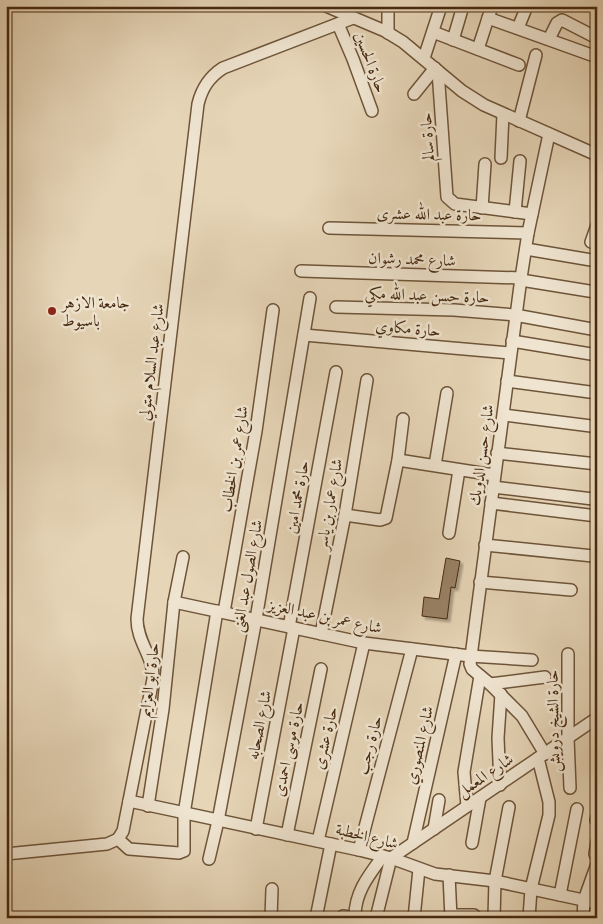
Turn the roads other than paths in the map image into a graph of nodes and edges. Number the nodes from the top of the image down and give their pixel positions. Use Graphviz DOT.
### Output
graph roads {
  1 [pos="326,6"];
  2 [pos="388,6"];
  3 [pos="441,6"];
  4 [pos="462,6"];
  5 [pos="492,6"];
  6 [pos="527,6"];
  7 [pos="353,18"];
  8 [pos="488,18"];
  9 [pos="338,24"];
  10 [pos="518,28"];
  11 [pos="433,32"];
  12 [pos="388,33"];
  13 [pos="597,38"];
  14 [pos="549,39"];
  15 [pos="453,40"];
  16 [pos="478,49"];
  17 [pos="536,55"];
  18 [pos="597,57"];
  19 [pos="424,58"];
  20 [pos="519,66"];
  21 [pos="437,70"];
  22 [pos="414,94"];
  23 [pos="372,111"];
  24 [pos="503,114"];
  25 [pos="519,121"];
  26 [pos="549,134"];
  27 [pos="597,155"];
  28 [pos="501,158"];
  29 [pos="520,162"];
  30 [pos="486,164"];
  31 [pos="482,208"];
  32 [pos="515,212"];
  33 [pos="532,214"];
  34 [pos="597,225"];
  35 [pos="329,228"];
  36 [pos="528,233"];
  37 [pos="591,242"];
  38 [pos="526,249"];
  39 [pos="597,261"];
  40 [pos="301,271"];
  41 [pos="521,279"];
  42 [pos="595,292"];
  43 [pos="310,298"];
  44 [pos="336,308"];
  45 [pos="273,310"];
  46 [pos="515,315"];
  47 [pos="597,330"];
  48 [pos="304,335"];
  49 [pos="511,347"];
  50 [pos="597,355"];
  51 [pos="336,372"];
  52 [pos="367,380"];
  53 [pos="506,381"];
  54 [pos="448,393"];
  55 [pos="597,393"];
  56 [pos="504,415"];
  57 [pos="403,419"];
  58 [pos="591,426"];
  59 [pos="498,453"];
  60 [pos="398,460"];
  61 [pos="597,464"];
  62 [pos="435,465"];
  63 [pos="459,470"];
  64 [pos="494,481"];
  65 [pos="593,500"];
  66 [pos="491,503"];
  67 [pos="345,515"];
  68 [pos="597,516"];
  69 [pos="449,533"];
  70 [pos="485,545"];
  71 [pos="593,556"];
  72 [pos="183,557"];
  73 [pos="480,582"];
  74 [pos="571,590"];
  75 [pos="174,602"];
  76 [pos="221,612"];
  77 [pos="256,619"];
  78 [pos="292,628"];
  79 [pos="321,634"];
  80 [pos="364,643"];
  81 [pos="412,649"];
  82 [pos="456,654"];
  83 [pos="568,654"];
  84 [pos="470,656"];
  85 [pos="532,660"];
  86 [pos="322,669"];
  87 [pos="480,676"];
  88 [pos="545,677"];
  89 [pos="490,684"];
  90 [pos="501,694"];
  91 [pos="597,718"];
  92 [pos="568,738"];
  93 [pos="541,756"];
  94 [pos="500,784"];
  95 [pos="570,788"];
  96 [pos="480,798"];
  97 [pos="439,800"];
  98 [pos="129,801"];
  99 [pos="148,806"];
  100 [pos="467,806"];
  101 [pos="509,807"];
  102 [pos="577,809"];
  103 [pos="184,814"];
  104 [pos="218,821"];
  105 [pos="256,829"];
  106 [pos="434,829"];
  107 [pos="287,835"];
  108 [pos="118,839"];
  109 [pos="318,841"];
  110 [pos="597,841"];
  111 [pos="413,843"];
  112 [pos="472,843"];
  113 [pos="331,844"];
  114 [pos="358,850"];
  115 [pos="6,854"];
  116 [pos="387,857"];
  117 [pos="597,857"];
  118 [pos="209,859"];
  119 [pos="597,864"];
  120 [pos="418,869"];
  121 [pos="448,875"];
  122 [pos="495,882"];
  123 [pos="272,889"];
  124 [pos="531,889"];
  125 [pos="560,895"];
  126 [pos="584,900"];
  127 [pos="597,903"];
  128 [pos="474,915"];
  129 [pos="343,916"];
  130 [pos="451,916"];
  131 [pos="272,918"];
  132 [pos="316,918"];
  133 [pos="376,918"];
  134 [pos="414,918"];
  135 [pos="494,918"];
  136 [pos="529,918"];
  137 [pos="583,918"];
  1 -- 7 [label="street"];
  2 -- 12 [label="street"];
  3 -- 11 [label="street"];
  4 -- 15 [label="street"];
  5 -- 8 [label="street"];
  6 -- 10 [label="street"];
  7 -- 9 [label="street, شارع عبد السلام متولي"];
  7 -- 12 [label="street"];
  8 -- 10 [label="street"];
  8 -- 16 [label="street"];
  9 -- 23 [label="street, حارة الحسين"];
  9 -- 98 [label="street, شارع عبد السلام متولي"];
  10 -- 14 [label="street"];
  11 -- 15 [label="street"];
  11 -- 19 [label="street"];
  12 -- 19 [label="street"];
  13 -- 14 [label="street"];
  14 -- 18 [label="street"];
  15 -- 16 [label="street"];
  16 -- 20 [label="street"];
  17 -- 25 [label="street"];
  19 -- 21 [label="street"];
  21 -- 22 [label="street"];
  21 -- 24 [label="street"];
  21 -- 31 [label="street, حارة سالم"];
  24 -- 25 [label="street"];
  24 -- 28 [label="street"];
  25 -- 26 [label="street"];
  26 -- 27 [label="street"];
  26 -- 33 [label="street, شارع حسن الدويك"];
  29 -- 32 [label="street"];
  30 -- 31 [label="street"];
  31 -- 32 [label="street"];
  32 -- 33 [label="street"];
  33 -- 36 [label="street, شارع حسن الدويك"];
  34 -- 37 [label="street"];
  35 -- 36 [label="street, حارة عبد الله عشرى"];
  36 -- 38 [label="street, شارع حسن الدويك"];
  38 -- 39 [label="street"];
  38 -- 41 [label="street, شارع حسن الدويك"];
  40 -- 41 [label="street, شارع محمد رشوان"];
  41 -- 42 [label="street, شارع محمد رشوان"];
  41 -- 46 [label="street, شارع حسن الدويك"];
  43 -- 48 [label="street, شارع الصول عبد الغنى"];
  44 -- 46 [label="street, حارة حسن عبد الله مكي"];
  45 -- 76 [label="street, شارع عمر بن الخطاب"];
  46 -- 47 [label="street, حارة حسن عبد الله مكي"];
  46 -- 49 [label="street, شارع حسن الدويك"];
  48 -- 49 [label="street, حارة مكاوي"];
  48 -- 77 [label="street, شارع الصول عبد الغنى"];
  49 -- 50 [label="street, حارة مكاوي"];
  49 -- 53 [label="street, شارع حسن الدويك"];
  51 -- 78 [label="street, حارة محمد امين"];
  52 -- 67 [label="street, شارع عمار بن ياسر"];
  53 -- 55 [label="street"];
  53 -- 56 [label="street, شارع حسن الدويك"];
  54 -- 62 [label="street"];
  56 -- 58 [label="street"];
  56 -- 59 [label="street, شارع حسن الدويك"];
  57 -- 60 [label="street"];
  59 -- 61 [label="street"];
  59 -- 64 [label="street, شارع حسن الدويك"];
  60 -- 62 [label="street"];
  60 -- 67 [label="street"];
  62 -- 63 [label="street"];
  63 -- 64 [label="street"];
  63 -- 69 [label="street"];
  64 -- 65 [label="street"];
  64 -- 66 [label="street, شارع حسن الدويك"];
  66 -- 68 [label="street"];
  66 -- 70 [label="street, شارع حسن الدويك"];
  67 -- 79 [label="street, شارع عمار بن ياسر"];
  70 -- 71 [label="street"];
  70 -- 73 [label="street, شارع حسن الدويك"];
  72 -- 75 [label="street, حارة ابو العزايم"];
  73 -- 74 [label="street"];
  73 -- 84 [label="street, شارع حسن الدويك"];
  75 -- 76 [label="street, شارع عمر بن عبد العزيز"];
  75 -- 99 [label="street, حارة ابو العزايم"];
  76 -- 77 [label="street, شارع عمر بن عبد العزيز"];
  76 -- 103 [label="street, شارع عمر بن الخطاب"];
  77 -- 78 [label="street, شارع عمر بن عبد العزيز"];
  77 -- 104 [label="street, شارع الصول عبد الغنى"];
  78 -- 79 [label="street, شارع عمر بن عبد العزيز"];
  78 -- 105 [label="street, شارع الصحابه"];
  79 -- 80 [label="street, شارع عمر بن عبد العزيز"];
  80 -- 81 [label="street, شارع عمر بن عبد العزيز"];
  80 -- 109 [label="street, حارة عشرى"];
  81 -- 82 [label="street, شارع عمر بن عبد العزيز"];
  81 -- 114 [label="street, حارة رجب"];
  82 -- 84 [label="street, شارع عمر بن عبد العزيز"];
  82 -- 111 [label="street, شارع المنصوري"];
  83 -- 92 [label="street, حارة الشيخ درويش"];
  84 -- 85 [label="street, شارع عمر بن عبد العزيز"];
  84 -- 87 [label="street"];
  86 -- 107 [label="street, حارة موسى احمدى"];
  87 -- 89 [label="street"];
  87 -- 100 [label="street"];
  88 -- 89 [label="street"];
  89 -- 90 [label="street"];
  90 -- 93 [label="street"];
  90 -- 94 [label="street"];
  91 -- 92 [label="street, شارع المعمل"];
  92 -- 93 [label="street, شارع المعمل"];
  92 -- 95 [label="street, حارة الشيخ درويش"];
  93 -- 94 [label="street, شارع المعمل"];
  93 -- 124 [label="street"];
  94 -- 96 [label="street, شارع المعمل"];
  96 -- 100 [label="street, شارع المعمل"];
  96 -- 112 [label="street"];
  97 -- 106 [label="street"];
  98 -- 99 [label="street, شارع الخطبة"];
  98 -- 108 [label="street, شارع عبد السلام متولي"];
  99 -- 103 [label="street, شارع الخطبة"];
  100 -- 106 [label="street, شارع المعمل"];
  101 -- 122 [label="street"];
  102 -- 125 [label="street"];
  103 -- 104 [label="street, شارع الخطبة"];
  103 -- 108 [label="street, شارع عمر بن الخطاب"];
  104 -- 105 [label="street, شارع الخطبة"];
  104 -- 118 [label="street, شارع الصول عبد الغنى"];
  105 -- 107 [label="street, شارع الخطبة"];
  106 -- 111 [label="street, شارع المعمل"];
  107 -- 109 [label="street, شارع الخطبة"];
  108 -- 115 [label="street"];
  109 -- 113 [label="street, شارع الخطبة"];
  110 -- 117 [label="street"];
  111 -- 116 [label="street, شارع المعمل"];
  113 -- 114 [label="street, شارع الخطبة"];
  113 -- 132 [label="street"];
  114 -- 116 [label="street, شارع الخطبة"];
  116 -- 120 [label="street, شارع الخطبة"];
  116 -- 129 [label="street"];
  116 -- 133 [label="street"];
  119 -- 126 [label="street"];
  120 -- 121 [label="street, شارع الخطبة"];
  120 -- 134 [label="street"];
  121 -- 122 [label="street, شارع الخطبة"];
  121 -- 130 [label="street"];
  122 -- 124 [label="street, شارع الخطبة"];
  122 -- 135 [label="street"];
  123 -- 131 [label="street"];
  124 -- 125 [label="street, شارع الخطبة"];
  124 -- 136 [label="street"];
  125 -- 126 [label="street, شارع الخطبة"];
  126 -- 127 [label="street, شارع الخطبة"];
  126 -- 137 [label="street"];
  128 -- 130 [label="street"];
}
